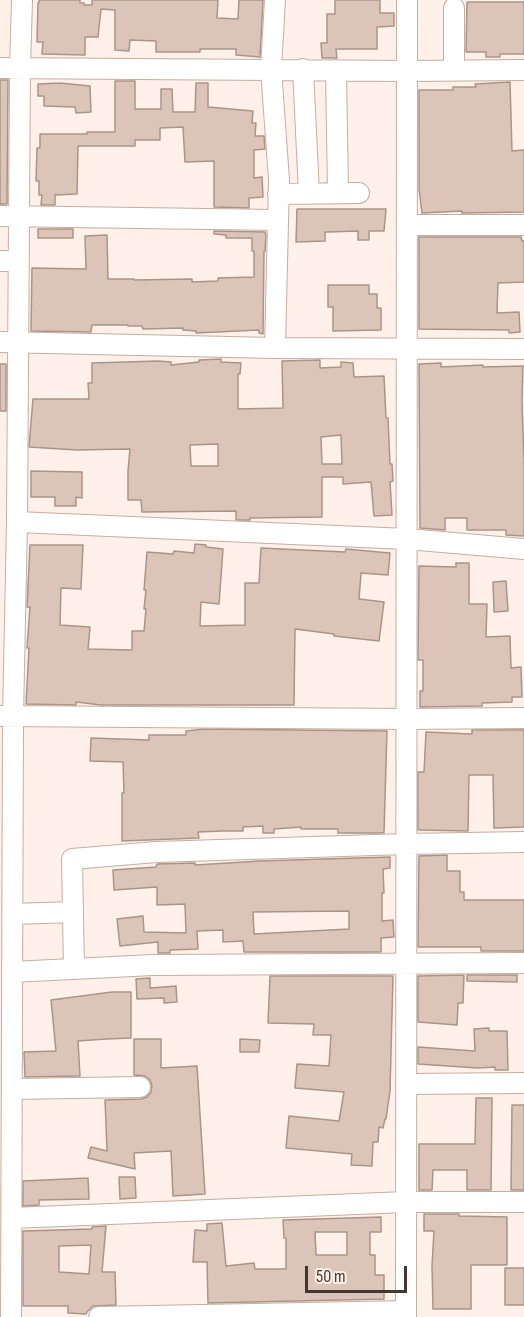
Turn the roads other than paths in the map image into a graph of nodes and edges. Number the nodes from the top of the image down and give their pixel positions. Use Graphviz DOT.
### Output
graph roads {
  1 [pos="22,0"];
  2 [pos="275,0"];
  3 [pos="407,0"];
  4 [pos="454,8"];
  5 [pos="0,68"];
  6 [pos="20,68"];
  7 [pos="271,69"];
  8 [pos="303,69"];
  9 [pos="336,70"];
  10 [pos="407,70"];
  11 [pos="454,70"];
  12 [pos="524,70"];
  13 [pos="359,193"];
  14 [pos="278,194"];
  15 [pos="309,194"];
  16 [pos="338,194"];
  17 [pos="9,217"];
  18 [pos="277,220"];
  19 [pos="407,225"];
  20 [pos="524,225"];
  21 [pos="9,261"];
  22 [pos="9,342"];
  23 [pos="274,348"];
  24 [pos="407,350"];
  25 [pos="524,350"];
  26 [pos="17,522"];
  27 [pos="407,539"];
  28 [pos="524,549"];
  29 [pos="7,717"];
  30 [pos="524,718"];
  31 [pos="406,719"];
  32 [pos="524,842"];
  33 [pos="406,844"];
  34 [pos="73,912"];
  35 [pos="12,914"];
  36 [pos="524,963"];
  37 [pos="406,965"];
  38 [pos="74,969"];
  39 [pos="12,972"];
  40 [pos="6,1046"];
  41 [pos="524,1083"];
  42 [pos="406,1084"];
  43 [pos="140,1087"];
  44 [pos="12,1089"];
  45 [pos="406,1202"];
  46 [pos="524,1202"];
  47 [pos="12,1218"];
  48 [pos="406,1314"];
  49 [pos="11,1317"];
  50 [pos="99,1317"];
  1 -- 6 [label="street"];
  2 -- 7 [label="street"];
  3 -- 10 [label="street"];
  4 -- 11 [label="street"];
  5 -- 6 [label="street"];
  6 -- 7 [label="street"];
  6 -- 17 [label="street"];
  7 -- 8 [label="street"];
  7 -- 14 [label="street"];
  8 -- 9 [label="street"];
  8 -- 15 [label="street"];
  9 -- 10 [label="street"];
  9 -- 16 [label="street"];
  10 -- 11 [label="street"];
  10 -- 19 [label="street"];
  11 -- 12 [label="street"];
  13 -- 16 [label="street"];
  14 -- 15 [label="street"];
  14 -- 18 [label="street"];
  15 -- 16 [label="street"];
  17 -- 18 [label="street"];
  17 -- 21 [label="street"];
  18 -- 23 [label="street"];
  19 -- 20 [label="street"];
  19 -- 24 [label="street"];
  21 -- 22 [label="street"];
  22 -- 23 [label="street"];
  22 -- 26 [label="street"];
  23 -- 24 [label="street"];
  24 -- 25 [label="street"];
  24 -- 27 [label="street"];
  26 -- 27 [label="street"];
  26 -- 29 [label="street"];
  27 -- 28 [label="street"];
  27 -- 31 [label="street"];
  29 -- 31 [label="street"];
  29 -- 35 [label="street"];
  30 -- 31 [label="street"];
  31 -- 33 [label="street"];
  32 -- 33 [label="street"];
  33 -- 34 [label="street"];
  33 -- 37 [label="street"];
  34 -- 35 [label="street"];
  34 -- 38 [label="street"];
  35 -- 39 [label="street"];
  36 -- 37 [label="street"];
  37 -- 38 [label="street"];
  37 -- 42 [label="street"];
  38 -- 39 [label="street"];
  39 -- 40 [label="street"];
  40 -- 44 [label="street"];
  41 -- 42 [label="street"];
  42 -- 45 [label="street"];
  43 -- 44 [label="street"];
  44 -- 47 [label="street"];
  45 -- 46 [label="street"];
  45 -- 47 [label="street"];
  45 -- 48 [label="street"];
  47 -- 49 [label="street"];
  48 -- 50 [label="street"];
}
